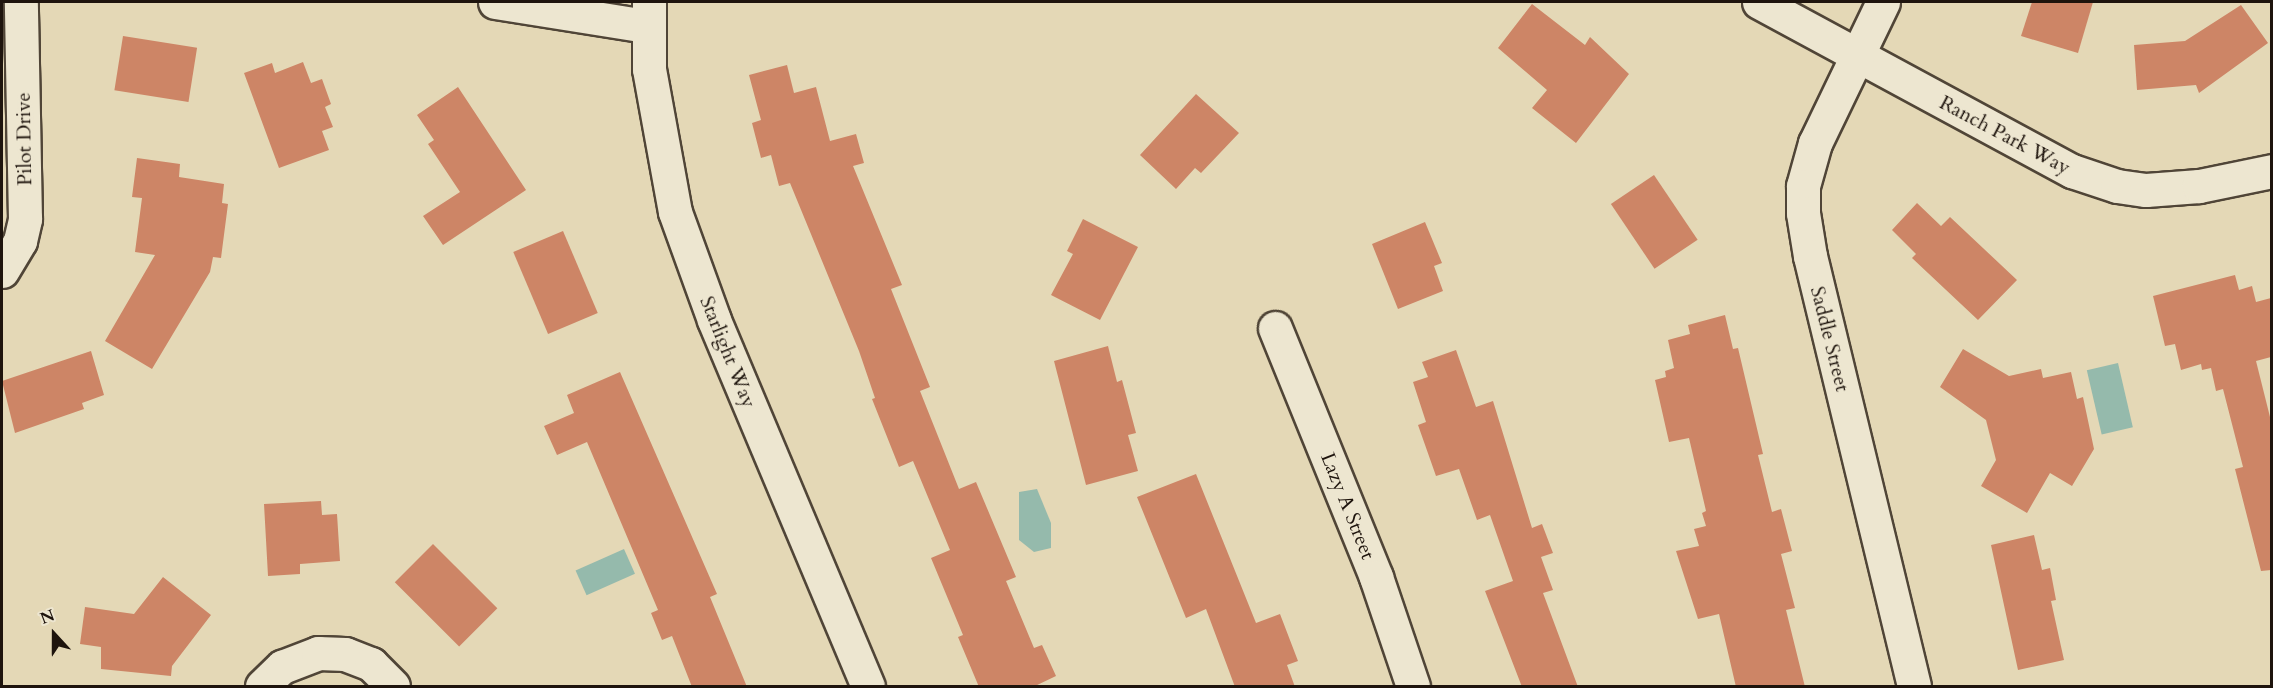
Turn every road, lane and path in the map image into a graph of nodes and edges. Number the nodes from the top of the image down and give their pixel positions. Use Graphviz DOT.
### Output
graph roads {
  1 [pos="21,2"];
  2 [pos="495,2"];
  3 [pos="1759,2"];
  4 [pos="1883,2"];
  5 [pos="647,14"];
  6 [pos="1857,57"];
  7 [pos="2271,171"];
  8 [pos="2,271"];
  9 [pos="1275,328"];
  10 [pos="262,687"];
  11 [pos="393,687"];
  12 [pos="868,687"];
  13 [pos="1413,687"];
  14 [pos="1914,687"];
  1 -- 8 [label="street, Pilot Drive"];
  2 -- 5 [label="street"];
  3 -- 6 [label="street, Ranch Park Way"];
  4 -- 6 [label="street, Saddle Street"];
  5 -- 12 [label="street, Starlight Way"];
  6 -- 7 [label="street, Ranch Park Way"];
  6 -- 14 [label="street, Saddle Street"];
  9 -- 13 [label="street, Lazy A Street"];
  10 -- 11 [label="street"];
}
